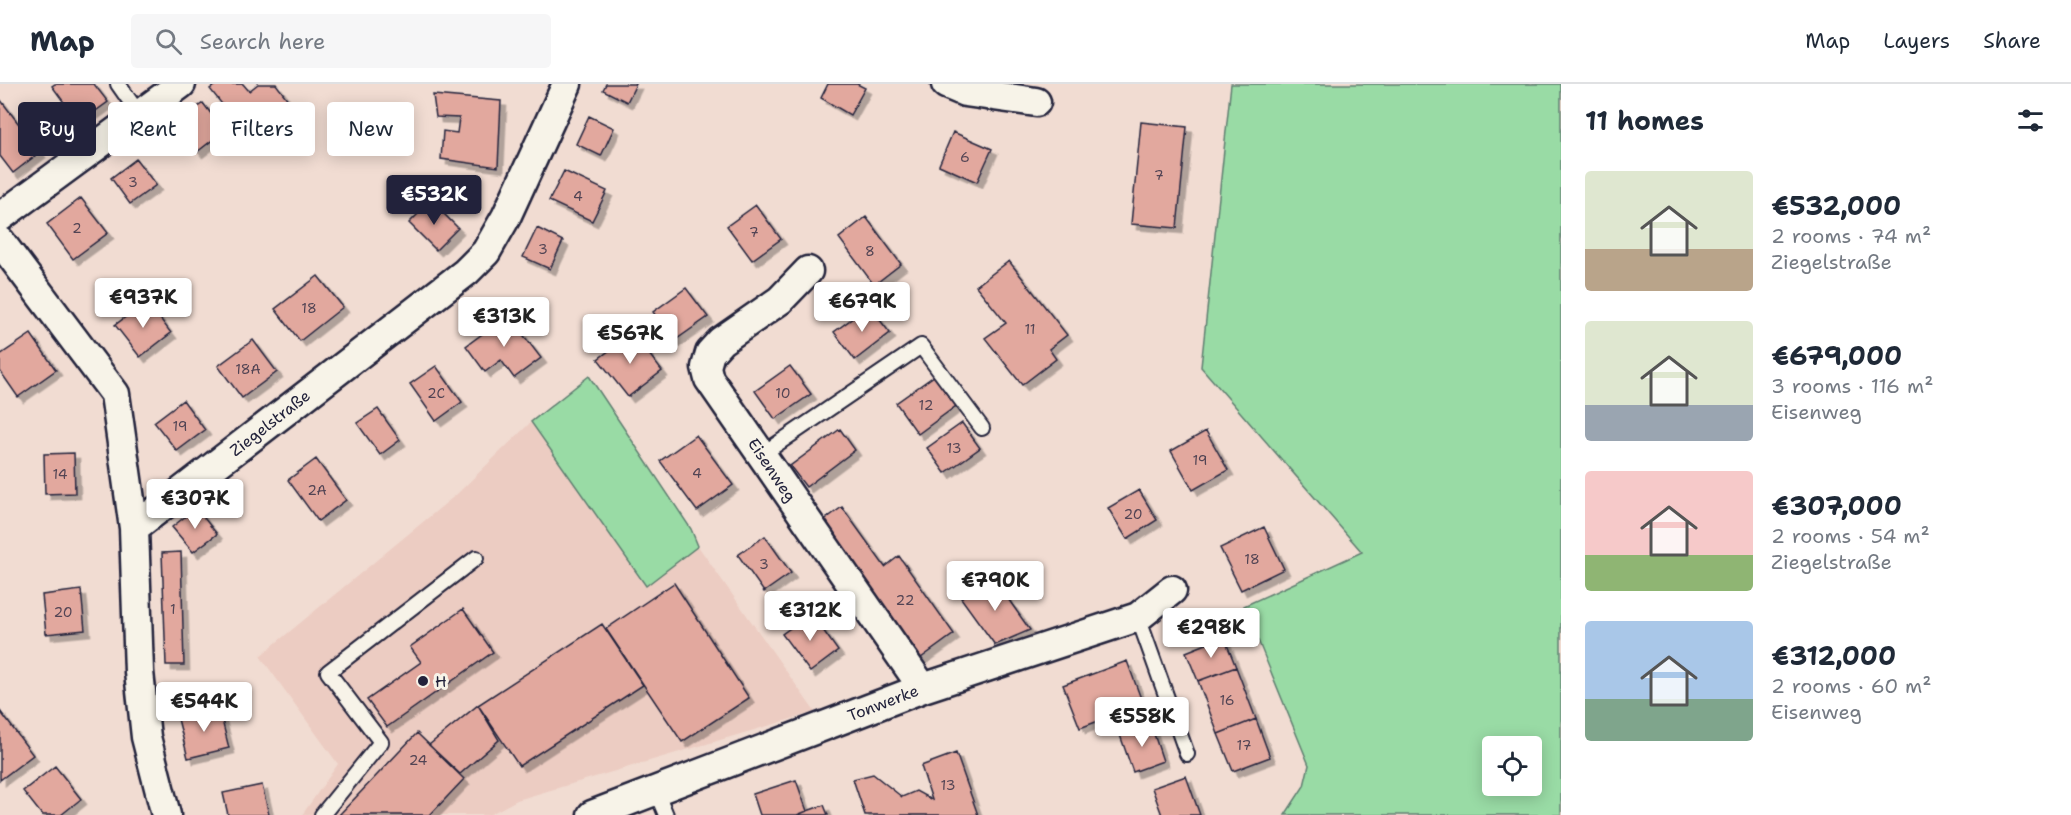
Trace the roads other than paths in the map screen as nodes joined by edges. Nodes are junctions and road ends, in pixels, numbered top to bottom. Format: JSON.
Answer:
{"nodes":[{"id":1,"x":118,"y":84,"type":"edge"},
{"id":2,"x":181,"y":84,"type":"edge"},
{"id":3,"x":567,"y":84,"type":"edge"},
{"id":4,"x":946,"y":84,"type":"edge"},
{"id":5,"x":131,"y":102,"type":"edge"},
{"id":6,"x":156,"y":102,"type":"edge"},
{"id":7,"x":1036,"y":102,"type":"dead end"},
{"id":8,"x":108,"y":137,"type":"edge"},
{"id":9,"x":0,"y":217,"type":"edge"},
{"id":10,"x":0,"y":241,"type":"edge"},
{"id":11,"x":808,"y":272,"type":"dead end"},
{"id":12,"x":981,"y":428,"type":"dead end"},
{"id":13,"x":761,"y":455,"type":"junction"},
{"id":14,"x":134,"y":528,"type":"junction"},
{"id":15,"x":476,"y":558,"type":"dead end"},
{"id":16,"x":1172,"y":590,"type":"dead end"},
{"id":17,"x":1138,"y":617,"type":"junction"},
{"id":18,"x":923,"y":688,"type":"junction"},
{"id":19,"x":1187,"y":754,"type":"dead end"},
{"id":20,"x":661,"y":803,"type":"edge"},
{"id":21,"x":166,"y":815,"type":"edge"},
{"id":22,"x":322,"y":815,"type":"edge"},
{"id":23,"x":592,"y":815,"type":"edge"}],
"edges":[{"from":1,"to":5,"type":"lane"},
{"from":2,"to":6,"type":"street"},
{"from":3,"to":14,"type":"street","name":"Ziegelstraße"},
{"from":4,"to":7,"type":"street"},
{"from":8,"to":9,"type":"street"},
{"from":10,"to":14,"type":"street"},
{"from":11,"to":13,"type":"street","name":"Eisenweg"},
{"from":12,"to":13,"type":"lane"},
{"from":13,"to":18,"type":"street","name":"Eisenweg"},
{"from":14,"to":21,"type":"street"},
{"from":15,"to":22,"type":"lane"},
{"from":16,"to":17,"type":"street","name":"Tonwerke"},
{"from":17,"to":18,"type":"street","name":"Tonwerke"},
{"from":17,"to":19,"type":"lane"},
{"from":18,"to":20,"type":"street","name":"Tonwerke"},
{"from":20,"to":23,"type":"street","name":"Tonwerke"}]}
